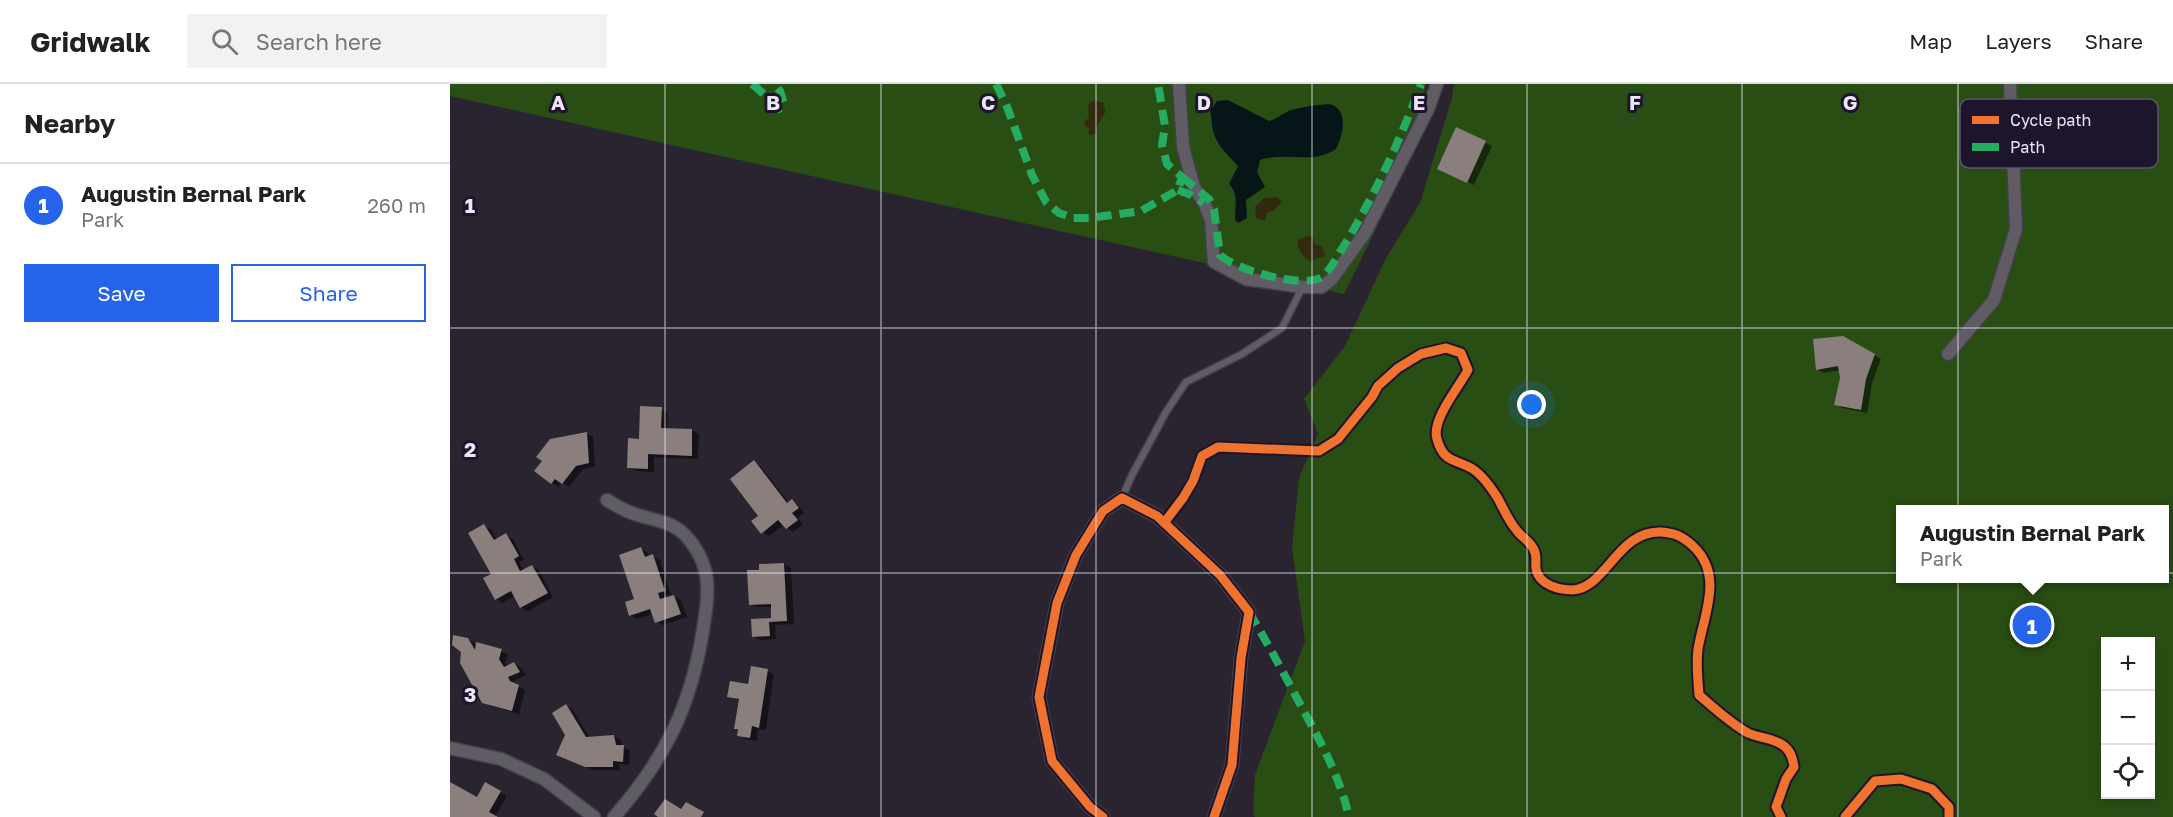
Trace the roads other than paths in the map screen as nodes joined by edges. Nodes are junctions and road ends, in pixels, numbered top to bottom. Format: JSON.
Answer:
{"nodes":[{"id":1,"x":1179,"y":84,"type":"edge"},
{"id":2,"x":1437,"y":84,"type":"edge"},
{"id":3,"x":2010,"y":84,"type":"edge"},
{"id":4,"x":2011,"y":99,"type":"edge"},
{"id":5,"x":2013,"y":168,"type":"edge"},
{"id":6,"x":1303,"y":287,"type":"junction"},
{"id":7,"x":1948,"y":354,"type":"dead end"},
{"id":8,"x":1122,"y":498,"type":"junction"},
{"id":9,"x":607,"y":500,"type":"dead end"},
{"id":10,"x":450,"y":748,"type":"edge"},
{"id":11,"x":594,"y":817,"type":"edge"},
{"id":12,"x":614,"y":817,"type":"edge"},
{"id":13,"x":1102,"y":817,"type":"edge"},
{"id":14,"x":1214,"y":817,"type":"edge"}],
"edges":[{"from":1,"to":6,"type":"street"},
{"from":2,"to":6,"type":"street"},
{"from":3,"to":4,"type":"street"},
{"from":5,"to":7,"type":"street"},
{"from":6,"to":8,"type":"lane"},
{"from":8,"to":13,"type":"street"},
{"from":8,"to":14,"type":"street"},
{"from":9,"to":12,"type":"street"},
{"from":10,"to":11,"type":"street"}]}
